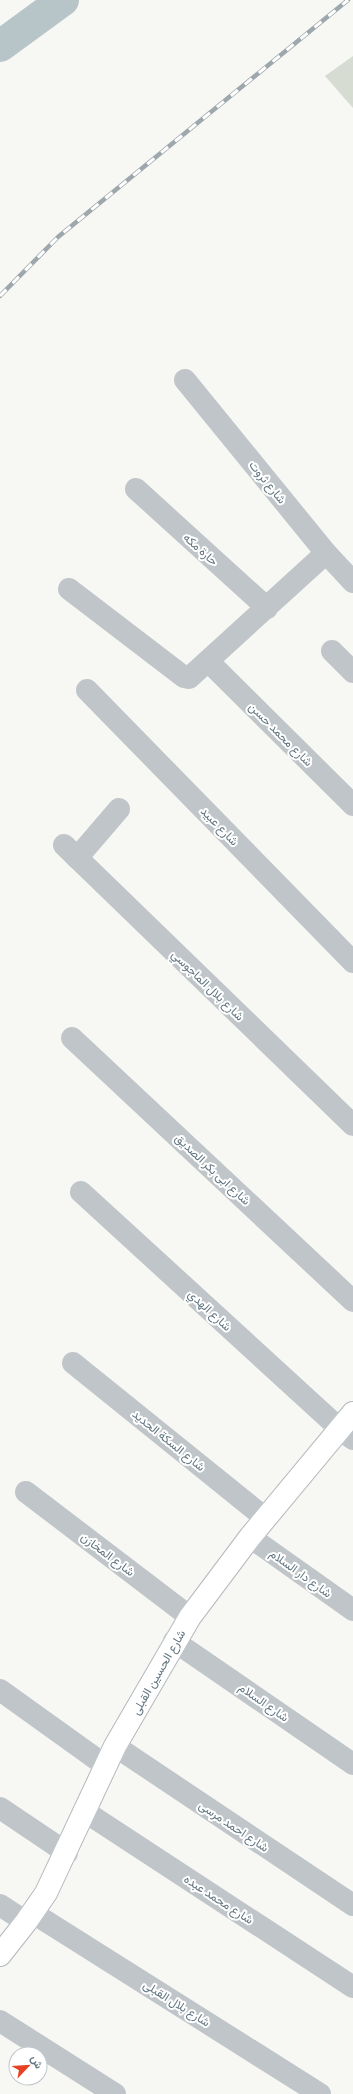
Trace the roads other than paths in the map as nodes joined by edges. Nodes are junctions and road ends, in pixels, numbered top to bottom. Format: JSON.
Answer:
{"nodes":[{"id":1,"x":185,"y":380,"type":"dead end"},
{"id":2,"x":136,"y":489,"type":"dead end"},
{"id":3,"x":326,"y":553,"type":"junction"},
{"id":4,"x":353,"y":582,"type":"edge"},
{"id":5,"x":68,"y":589,"type":"dead end"},
{"id":6,"x":267,"y":608,"type":"junction"},
{"id":7,"x":332,"y":651,"type":"dead end"},
{"id":8,"x":209,"y":662,"type":"junction"},
{"id":9,"x":353,"y":672,"type":"edge"},
{"id":10,"x":87,"y":690,"type":"dead end"},
{"id":11,"x":353,"y":805,"type":"edge"},
{"id":12,"x":119,"y":809,"type":"dead end"},
{"id":13,"x":353,"y":962,"type":"edge"},
{"id":14,"x":72,"y":1038,"type":"dead end"},
{"id":15,"x":353,"y":1125,"type":"edge"},
{"id":16,"x":81,"y":1192,"type":"dead end"},
{"id":17,"x":353,"y":1301,"type":"edge"},
{"id":18,"x":73,"y":1363,"type":"dead end"},
{"id":19,"x":349,"y":1427,"type":"edge"},
{"id":20,"x":26,"y":1492,"type":"dead end"},
{"id":21,"x":265,"y":1518,"type":"junction"},
{"id":22,"x":250,"y":1537,"type":"junction"},
{"id":23,"x":353,"y":1610,"type":"edge"},
{"id":24,"x":190,"y":1617,"type":"junction"},
{"id":25,"x":174,"y":1641,"type":"junction"},
{"id":26,"x":0,"y":1690,"type":"edge"},
{"id":27,"x":115,"y":1746,"type":"junction"},
{"id":28,"x":353,"y":1764,"type":"edge"},
{"id":29,"x":106,"y":1766,"type":"junction"},
{"id":30,"x":0,"y":1808,"type":"edge"},
{"id":31,"x":84,"y":1811,"type":"junction"},
{"id":32,"x":66,"y":1853,"type":"junction"},
{"id":33,"x":0,"y":1905,"type":"edge"},
{"id":34,"x":353,"y":1905,"type":"edge"},
{"id":35,"x":30,"y":1918,"type":"junction"},
{"id":36,"x":0,"y":1955,"type":"edge"},
{"id":37,"x":353,"y":1987,"type":"edge"},
{"id":38,"x":0,"y":2021,"type":"edge"},
{"id":39,"x":115,"y":2094,"type":"edge"},
{"id":40,"x":320,"y":2094,"type":"edge"}],
"edges":[{"from":1,"to":3,"type":"street","name":"شارع ثروت"},
{"from":2,"to":6,"type":"street","name":"حارة مكه"},
{"from":3,"to":4,"type":"street","name":"شارع ثروت"},
{"from":3,"to":6,"type":"street"},
{"from":5,"to":8,"type":"street"},
{"from":6,"to":8,"type":"street"},
{"from":7,"to":9,"type":"street"},
{"from":8,"to":11,"type":"street","name":"شارع محمد حسن"},
{"from":10,"to":13,"type":"street","name":"شارع عبيد"},
{"from":12,"to":15,"type":"street","name":"شارع بلال الماجوسي"},
{"from":14,"to":17,"type":"street","name":"شارع ابى بكر الصديق"},
{"from":16,"to":19,"type":"street","name":"شارع الهدي"},
{"from":18,"to":21,"type":"street","name":"شارع السكة الحديد"},
{"from":19,"to":21,"type":"main road","name":"شارع الحسين القبلى"},
{"from":20,"to":24,"type":"street","name":"شارع المخازن"},
{"from":21,"to":22,"type":"main road","name":"شارع الحسين القبلى"},
{"from":22,"to":23,"type":"street","name":"شارع دار السلام"},
{"from":22,"to":24,"type":"main road","name":"شارع الحسين القبلى"},
{"from":24,"to":25,"type":"main road","name":"شارع الحسين القبلى"},
{"from":25,"to":27,"type":"main road","name":"شارع الحسين القبلى"},
{"from":25,"to":28,"type":"street","name":"شارع السلام"},
{"from":26,"to":29,"type":"street"},
{"from":27,"to":29,"type":"main road","name":"شارع الحسين القبلى"},
{"from":27,"to":34,"type":"street","name":"شارع احمد مرسى"},
{"from":29,"to":31,"type":"main road","name":"شارع الحسين القبلى"},
{"from":30,"to":32,"type":"street"},
{"from":31,"to":32,"type":"main road","name":"شارع الحسين القبلى"},
{"from":31,"to":37,"type":"street","name":"شارع محمد عبده"},
{"from":32,"to":35,"type":"main road","name":"شارع الحسين القبلى"},
{"from":33,"to":35,"type":"street","name":"شارع بلال القبلى"},
{"from":35,"to":36,"type":"main road","name":"شارع الحسين القبلى"},
{"from":35,"to":40,"type":"street","name":"شارع بلال القبلى"},
{"from":38,"to":39,"type":"street"}]}
